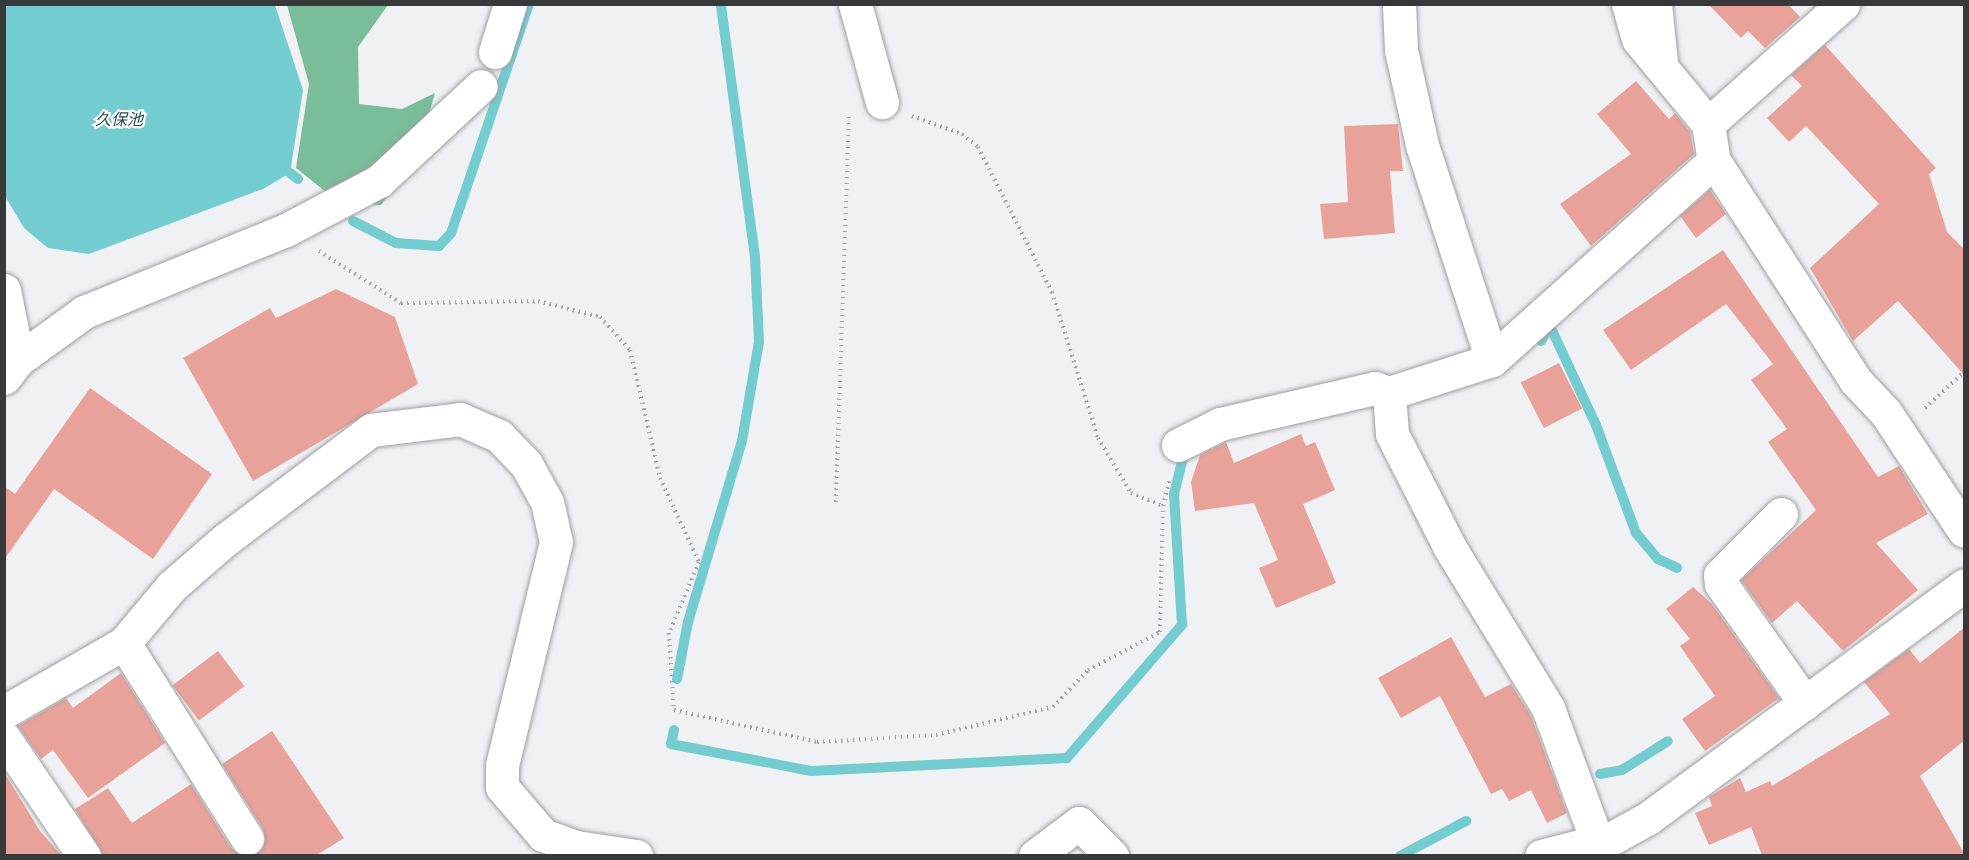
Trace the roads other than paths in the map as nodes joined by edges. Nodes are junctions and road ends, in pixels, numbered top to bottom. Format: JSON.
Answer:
{"nodes":[{"id":1,"x":510,"y":4,"type":"edge"},
{"id":2,"x":855,"y":4,"type":"edge"},
{"id":3,"x":1399,"y":4,"type":"edge"},
{"id":4,"x":1628,"y":4,"type":"edge"},
{"id":5,"x":1655,"y":4,"type":"edge"},
{"id":6,"x":1843,"y":4,"type":"edge"},
{"id":7,"x":495,"y":52,"type":"dead end"},
{"id":8,"x":1661,"y":66,"type":"junction"},
{"id":9,"x":481,"y":86,"type":"dead end"},
{"id":10,"x":882,"y":102,"type":"road end"},
{"id":11,"x":1708,"y":124,"type":"junction"},
{"id":12,"x":1714,"y":160,"type":"junction"},
{"id":13,"x":4,"y":290,"type":"edge"},
{"id":14,"x":1492,"y":360,"type":"junction"},
{"id":15,"x":11,"y":369,"type":"edge"},
{"id":16,"x":1389,"y":393,"type":"junction"},
{"id":17,"x":1178,"y":445,"type":"dead end"},
{"id":18,"x":1781,"y":514,"type":"dead end"},
{"id":19,"x":1965,"y":531,"type":"edge"},
{"id":20,"x":1965,"y":585,"type":"edge"},
{"id":21,"x":124,"y":643,"type":"junction"},
{"id":22,"x":1805,"y":703,"type":"junction"},
{"id":23,"x":4,"y":712,"type":"edge"},
{"id":24,"x":4,"y":738,"type":"edge"},
{"id":25,"x":247,"y":838,"type":"dead end"},
{"id":26,"x":1611,"y":845,"type":"edge"},
{"id":27,"x":84,"y":855,"type":"edge"},
{"id":28,"x":636,"y":855,"type":"edge"},
{"id":29,"x":1035,"y":855,"type":"edge"},
{"id":30,"x":1112,"y":855,"type":"edge"},
{"id":31,"x":1541,"y":855,"type":"edge"}],
"edges":[{"from":1,"to":7,"type":"street"},
{"from":2,"to":10,"type":"street"},
{"from":3,"to":14,"type":"street"},
{"from":4,"to":8,"type":"street"},
{"from":5,"to":8,"type":"street"},
{"from":6,"to":11,"type":"street"},
{"from":8,"to":11,"type":"street"},
{"from":9,"to":15,"type":"street"},
{"from":11,"to":12,"type":"street"},
{"from":12,"to":14,"type":"street"},
{"from":12,"to":19,"type":"street"},
{"from":13,"to":15,"type":"street"},
{"from":14,"to":16,"type":"street"},
{"from":16,"to":17,"type":"street"},
{"from":16,"to":26,"type":"street"},
{"from":18,"to":22,"type":"street"},
{"from":20,"to":22,"type":"street"},
{"from":21,"to":23,"type":"street"},
{"from":21,"to":25,"type":"street"},
{"from":21,"to":28,"type":"street"},
{"from":22,"to":26,"type":"street"},
{"from":24,"to":27,"type":"street"},
{"from":26,"to":31,"type":"street"},
{"from":29,"to":30,"type":"street"}]}
